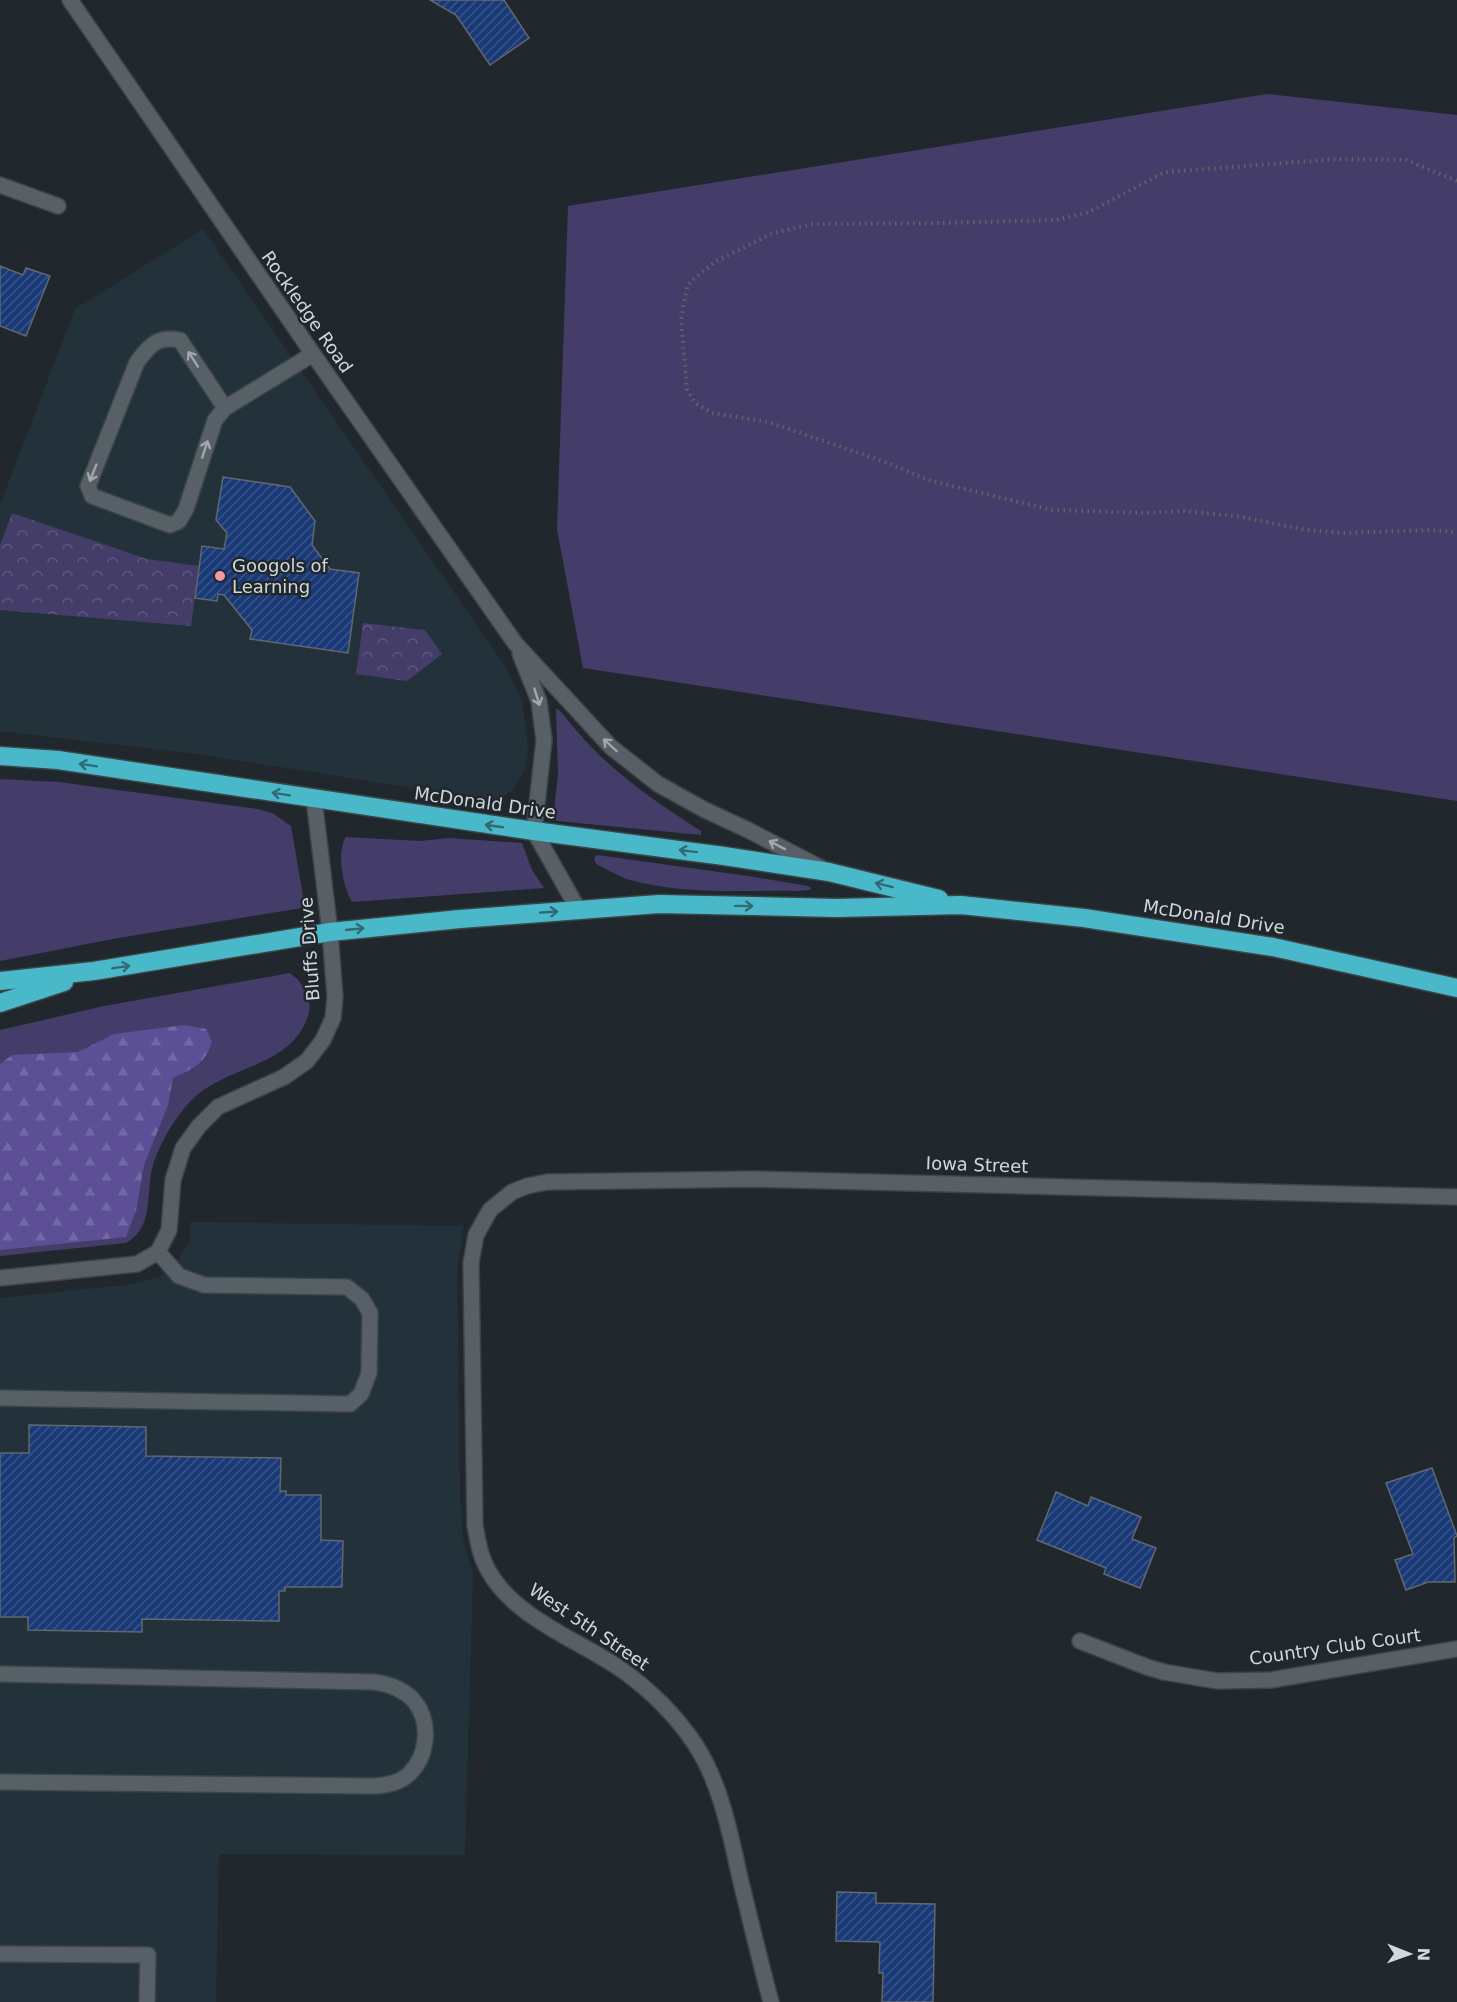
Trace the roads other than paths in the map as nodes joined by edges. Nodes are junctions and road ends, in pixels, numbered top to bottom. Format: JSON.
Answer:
{"nodes":[{"id":1,"x":70,"y":0,"type":"edge"},
{"id":2,"x":0,"y":185,"type":"edge"},
{"id":3,"x":58,"y":206,"type":"dead end"},
{"id":4,"x":312,"y":354,"type":"junction"},
{"id":5,"x":225,"y":408,"type":"junction"},
{"id":6,"x":515,"y":643,"type":"junction"},
{"id":7,"x":0,"y":756,"type":"edge"},
{"id":8,"x":314,"y":799,"type":"junction"},
{"id":9,"x":534,"y":831,"type":"junction"},
{"id":10,"x":829,"y":872,"type":"junction"},
{"id":11,"x":961,"y":905,"type":"junction"},
{"id":12,"x":578,"y":909,"type":"junction"},
{"id":13,"x":330,"y":932,"type":"junction"},
{"id":14,"x":94,"y":971,"type":"junction"},
{"id":15,"x":0,"y":981,"type":"edge"},
{"id":16,"x":1457,"y":988,"type":"edge"},
{"id":17,"x":0,"y":1003,"type":"edge"},
{"id":18,"x":1457,"y":1197,"type":"edge"},
{"id":19,"x":500,"y":1201,"type":"joint"},
{"id":20,"x":158,"y":1252,"type":"junction"},
{"id":21,"x":0,"y":1278,"type":"edge"},
{"id":22,"x":0,"y":1398,"type":"edge"},
{"id":23,"x":1080,"y":1641,"type":"dead end"},
{"id":24,"x":1457,"y":1649,"type":"edge"},
{"id":25,"x":0,"y":1674,"type":"edge"},
{"id":26,"x":0,"y":1782,"type":"edge"},
{"id":27,"x":0,"y":1954,"type":"edge"},
{"id":28,"x":147,"y":2002,"type":"edge"},
{"id":29,"x":771,"y":2002,"type":"edge"}],
"edges":[{"from":1,"to":4,"type":"street","name":"Rockledge Road"},
{"from":2,"to":3,"type":"street"},
{"from":4,"to":5,"type":"street"},
{"from":4,"to":6,"type":"street","name":"Rockledge Road"},
{"from":5,"to":5,"type":"street","one_way":true},
{"from":6,"to":9,"type":"street","one_way":true},
{"from":10,"to":6,"type":"street","one_way":true},
{"from":8,"to":7,"type":"highway","name":"McDonald Drive","one_way":true},
{"from":9,"to":8,"type":"highway","name":"McDonald Drive","one_way":true},
{"from":8,"to":13,"type":"street","name":"Bluffs Drive"},
{"from":10,"to":9,"type":"highway","name":"McDonald Drive","one_way":true},
{"from":9,"to":12,"type":"street"},
{"from":11,"to":10,"type":"highway","name":"McDonald Drive","one_way":true},
{"from":12,"to":11,"type":"highway","name":"McDonald Drive","one_way":true},
{"from":11,"to":16,"type":"highway","name":"McDonald Drive"},
{"from":13,"to":12,"type":"highway","name":"McDonald Drive","one_way":true},
{"from":14,"to":13,"type":"highway","name":"McDonald Drive","one_way":true},
{"from":13,"to":20,"type":"street","name":"Bluffs Drive"},
{"from":14,"to":15,"type":"highway","name":"McDonald Drive"},
{"from":14,"to":17,"type":"highway"},
{"from":18,"to":19,"type":"street","name":"Iowa Street"},
{"from":19,"to":29,"type":"street","name":"West 5th Street"},
{"from":20,"to":21,"type":"street"},
{"from":20,"to":22,"type":"street"},
{"from":23,"to":24,"type":"street","name":"Country Club Court"},
{"from":25,"to":26,"type":"street"},
{"from":27,"to":28,"type":"street"}]}
